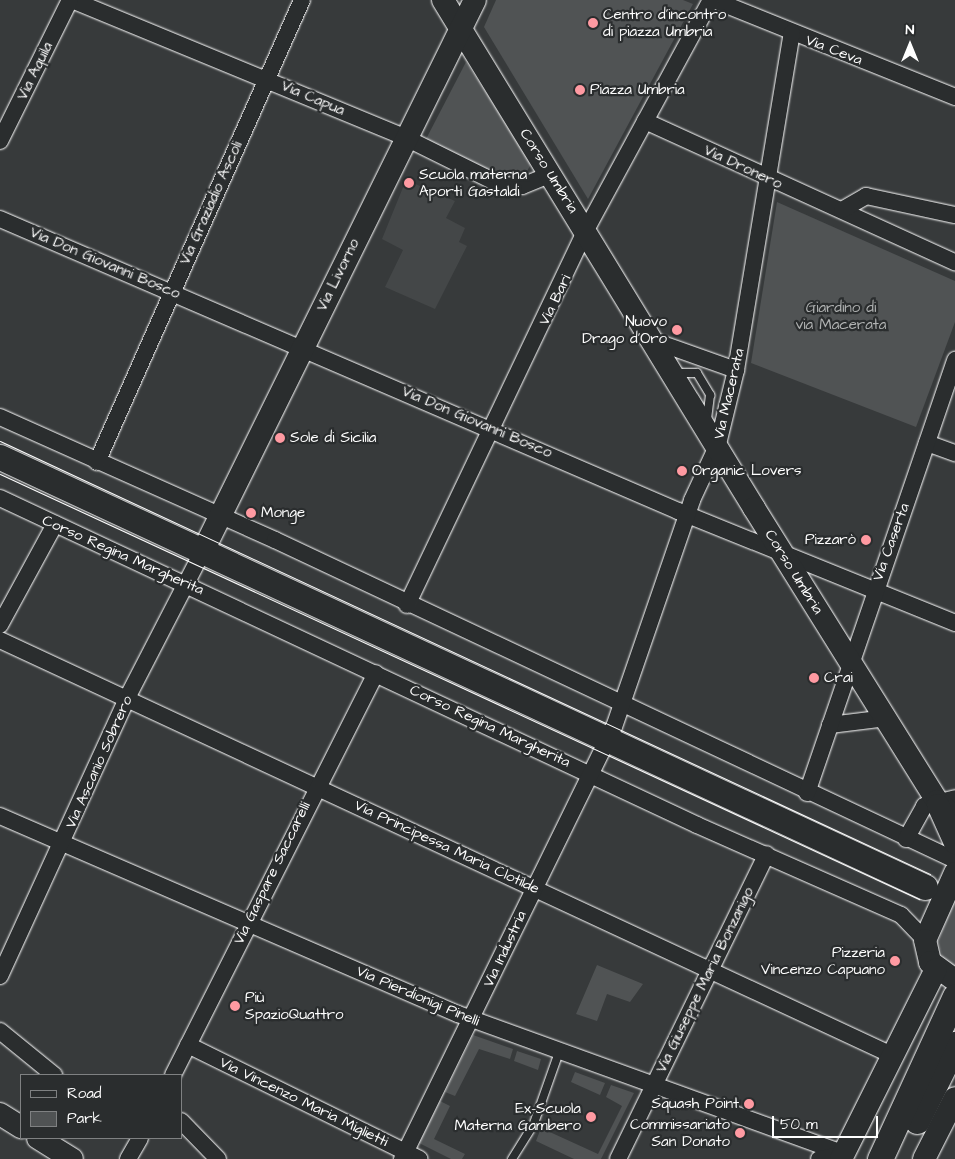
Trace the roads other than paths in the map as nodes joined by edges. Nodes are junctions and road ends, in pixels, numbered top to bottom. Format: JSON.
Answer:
{"nodes":[{"id":1,"x":71,"y":0,"type":"edge"},
{"id":2,"x":302,"y":0,"type":"edge"},
{"id":3,"x":443,"y":0,"type":"edge"},
{"id":4,"x":475,"y":0,"type":"edge"},
{"id":5,"x":710,"y":0,"type":"edge"},
{"id":6,"x":714,"y":0,"type":"edge"},
{"id":7,"x":461,"y":30,"type":"junction"},
{"id":8,"x":792,"y":33,"type":"junction"},
{"id":9,"x":267,"y":79,"type":"junction"},
{"id":10,"x":955,"y":97,"type":"edge"},
{"id":11,"x":645,"y":121,"type":"junction"},
{"id":12,"x":406,"y":138,"type":"junction"},
{"id":13,"x":0,"y":141,"type":"edge"},
{"id":14,"x":551,"y":174,"type":"junction"},
{"id":15,"x":770,"y":180,"type":"junction"},
{"id":16,"x":842,"y":210,"type":"junction"},
{"id":17,"x":955,"y":215,"type":"edge"},
{"id":18,"x":0,"y":219,"type":"edge"},
{"id":19,"x":586,"y":230,"type":"junction"},
{"id":20,"x":955,"y":262,"type":"edge"},
{"id":21,"x":172,"y":291,"type":"junction"},
{"id":22,"x":654,"y":341,"type":"junction"},
{"id":23,"x":302,"y":347,"type":"junction"},
{"id":24,"x":955,"y":360,"type":"edge"},
{"id":25,"x":736,"y":370,"type":"junction"},
{"id":26,"x":0,"y":417,"type":"edge"},
{"id":27,"x":492,"y":428,"type":"junction"},
{"id":28,"x":712,"y":435,"type":"junction"},
{"id":29,"x":928,"y":443,"type":"junction"},
{"id":30,"x":955,"y":453,"type":"edge"},
{"id":31,"x":0,"y":457,"type":"edge"},
{"id":32,"x":97,"y":462,"type":"junction"},
{"id":33,"x":0,"y":498,"type":"edge"},
{"id":34,"x":688,"y":515,"type":"junction"},
{"id":35,"x":220,"y":516,"type":"junction"},
{"id":36,"x":55,"y":524,"type":"junction"},
{"id":37,"x":203,"y":551,"type":"junction"},
{"id":38,"x":780,"y":551,"type":"junction"},
{"id":39,"x":185,"y":582,"type":"junction"},
{"id":40,"x":874,"y":589,"type":"junction"},
{"id":41,"x":408,"y":605,"type":"junction"},
{"id":42,"x":955,"y":624,"type":"edge"},
{"id":43,"x":0,"y":625,"type":"edge"},
{"id":44,"x":0,"y":640,"type":"edge"},
{"id":45,"x":851,"y":663,"type":"junction"},
{"id":46,"x":376,"y":673,"type":"junction"},
{"id":47,"x":127,"y":698,"type":"junction"},
{"id":48,"x":622,"y":707,"type":"junction"},
{"id":49,"x":887,"y":718,"type":"junction"},
{"id":50,"x":830,"y":725,"type":"junction"},
{"id":51,"x":608,"y":738,"type":"junction"},
{"id":52,"x":591,"y":774,"type":"junction"},
{"id":53,"x":316,"y":785,"type":"junction"},
{"id":54,"x":807,"y":793,"type":"junction"},
{"id":55,"x":946,"y":800,"type":"edge"},
{"id":56,"x":0,"y":816,"type":"edge"},
{"id":57,"x":955,"y":817,"type":"edge"},
{"id":58,"x":906,"y":839,"type":"junction"},
{"id":59,"x":63,"y":843,"type":"junction"},
{"id":60,"x":955,"y":843,"type":"edge"},
{"id":61,"x":767,"y":854,"type":"junction"},
{"id":62,"x":955,"y":860,"type":"edge"},
{"id":63,"x":955,"y":873,"type":"edge"},
{"id":64,"x":925,"y":886,"type":"dead end"},
{"id":65,"x":534,"y":888,"type":"junction"},
{"id":66,"x":248,"y":924,"type":"junction"},
{"id":67,"x":925,"y":940,"type":"junction"},
{"id":68,"x":936,"y":969,"type":"junction"},
{"id":69,"x":710,"y":970,"type":"junction"},
{"id":70,"x":0,"y":976,"type":"edge"},
{"id":71,"x":955,"y":980,"type":"edge"},
{"id":72,"x":955,"y":996,"type":"edge"},
{"id":73,"x":471,"y":1019,"type":"junction"},
{"id":74,"x":0,"y":1031,"type":"edge"},
{"id":75,"x":955,"y":1044,"type":"edge"},
{"id":76,"x":188,"y":1045,"type":"junction"},
{"id":77,"x":559,"y":1052,"type":"junction"},
{"id":78,"x":894,"y":1056,"type":"junction"},
{"id":79,"x":53,"y":1074,"type":"edge"},
{"id":80,"x":174,"y":1074,"type":"edge"},
{"id":81,"x":655,"y":1083,"type":"junction"},
{"id":82,"x":955,"y":1098,"type":"edge"},
{"id":83,"x":0,"y":1114,"type":"edge"},
{"id":84,"x":182,"y":1122,"type":"edge"},
{"id":85,"x":20,"y":1127,"type":"edge"},
{"id":86,"x":40,"y":1139,"type":"edge"},
{"id":87,"x":135,"y":1140,"type":"edge"},
{"id":88,"x":843,"y":1156,"type":"edge"},
{"id":89,"x":409,"y":1157,"type":"edge"},
{"id":90,"x":72,"y":1159,"type":"edge"},
{"id":91,"x":128,"y":1159,"type":"edge"},
{"id":92,"x":218,"y":1159,"type":"edge"},
{"id":93,"x":512,"y":1159,"type":"edge"},
{"id":94,"x":618,"y":1159,"type":"edge"},
{"id":95,"x":819,"y":1159,"type":"edge"},
{"id":96,"x":880,"y":1159,"type":"edge"},
{"id":97,"x":898,"y":1159,"type":"edge"},
{"id":98,"x":924,"y":1159,"type":"edge"}],
"edges":[{"from":1,"to":9,"type":"street","name":"Via Capua"},
{"from":1,"to":13,"type":"street","name":"Via Aquila"},
{"from":2,"to":9,"type":"street","name":"Via Graziadio Ascoli"},
{"from":3,"to":7,"type":"main road","name":"Corso Umbria"},
{"from":4,"to":7,"type":"main road","name":"Via Livorno"},
{"from":5,"to":11,"type":"street","name":"Via Bari"},
{"from":6,"to":8,"type":"street","name":"Via Ceva"},
{"from":7,"to":12,"type":"main road","name":"Via Livorno"},
{"from":7,"to":14,"type":"main road","name":"Corso Umbria"},
{"from":8,"to":10,"type":"street","name":"Via Ceva"},
{"from":8,"to":15,"type":"street","name":"Via Macerata"},
{"from":9,"to":12,"type":"street","name":"Via Capua"},
{"from":9,"to":21,"type":"street","name":"Via Graziadio Ascoli"},
{"from":11,"to":15,"type":"street","name":"Via Dronero"},
{"from":11,"to":19,"type":"street","name":"Via Bari"},
{"from":12,"to":14,"type":"street","name":"Via Capua"},
{"from":12,"to":23,"type":"main road","name":"Via Livorno"},
{"from":14,"to":19,"type":"main road","name":"Corso Umbria"},
{"from":15,"to":16,"type":"street","name":"Via Dronero"},
{"from":15,"to":25,"type":"street","name":"Via Macerata"},
{"from":16,"to":17,"type":"street"},
{"from":16,"to":20,"type":"street","name":"Via Dronero"},
{"from":18,"to":21,"type":"street","name":"Via Don Giovanni Bosco"},
{"from":19,"to":22,"type":"main road","name":"Corso Umbria"},
{"from":19,"to":27,"type":"street","name":"Via Bari"},
{"from":21,"to":23,"type":"street","name":"Via Don Giovanni Bosco"},
{"from":21,"to":32,"type":"street","name":"Via Graziadio Ascoli"},
{"from":22,"to":25,"type":"street"},
{"from":22,"to":28,"type":"main road","name":"Corso Umbria"},
{"from":23,"to":27,"type":"street","name":"Via Don Giovanni Bosco"},
{"from":23,"to":35,"type":"main road","name":"Via Livorno"},
{"from":24,"to":29,"type":"street","name":"Via Caserta"},
{"from":25,"to":28,"type":"street","name":"Via Macerata"},
{"from":26,"to":32,"type":"street"},
{"from":27,"to":34,"type":"street","name":"Via Don Giovanni Bosco"},
{"from":27,"to":41,"type":"street","name":"Via Bari"},
{"from":28,"to":34,"type":"street","name":"Via Macerata"},
{"from":28,"to":38,"type":"main road","name":"Corso Umbria"},
{"from":29,"to":30,"type":"street"},
{"from":29,"to":40,"type":"street","name":"Via Caserta"},
{"from":31,"to":37,"type":"main road"},
{"from":32,"to":35,"type":"street"},
{"from":33,"to":36,"type":"street","name":"Corso Regina Margherita"},
{"from":34,"to":38,"type":"street","name":"Via Don Giovanni Bosco"},
{"from":34,"to":48,"type":"street","name":"Via Macerata"},
{"from":35,"to":37,"type":"main road","name":"Via Livorno"},
{"from":35,"to":41,"type":"street"},
{"from":36,"to":39,"type":"street","name":"Corso Regina Margherita"},
{"from":36,"to":43,"type":"street"},
{"from":37,"to":39,"type":"street","name":"Via Ascanio Sobrero"},
{"from":37,"to":51,"type":"main road"},
{"from":38,"to":40,"type":"street","name":"Via Don Giovanni Bosco"},
{"from":38,"to":45,"type":"main road","name":"Corso Umbria"},
{"from":39,"to":46,"type":"street","name":"Corso Regina Margherita"},
{"from":39,"to":47,"type":"street","name":"Via Ascanio Sobrero"},
{"from":40,"to":42,"type":"street","name":"Via Don Giovanni Bosco"},
{"from":40,"to":45,"type":"street","name":"Via Caserta"},
{"from":41,"to":48,"type":"street"},
{"from":44,"to":47,"type":"street","name":"Via Principessa Maria Clotilde"},
{"from":45,"to":49,"type":"main road","name":"Corso Umbria"},
{"from":45,"to":50,"type":"street","name":"Via Caserta"},
{"from":46,"to":52,"type":"street","name":"Corso Regina Margherita"},
{"from":46,"to":53,"type":"street","name":"Via Gaspare Saccarelli"},
{"from":47,"to":53,"type":"street","name":"Via Principessa Maria Clotilde"},
{"from":47,"to":59,"type":"street","name":"Via Ascanio Sobrero"},
{"from":48,"to":51,"type":"street","name":"Via Macerata"},
{"from":48,"to":54,"type":"street"},
{"from":49,"to":50,"type":"street"},
{"from":49,"to":55,"type":"main road","name":"Corso Umbria"},
{"from":50,"to":54,"type":"street","name":"Via Caserta"},
{"from":51,"to":52,"type":"street","name":"Via Industria"},
{"from":51,"to":64,"type":"main road"},
{"from":52,"to":61,"type":"street","name":"Corso Regina Margherita"},
{"from":52,"to":65,"type":"street","name":"Via Industria"},
{"from":53,"to":65,"type":"street","name":"Via Principessa Maria Clotilde"},
{"from":53,"to":66,"type":"street","name":"Via Gaspare Saccarelli"},
{"from":54,"to":58,"type":"street"},
{"from":55,"to":57,"type":"main road","name":"Corso Umbria"},
{"from":55,"to":58,"type":"street"},
{"from":55,"to":60,"type":"main road","name":"Corso Umbria"},
{"from":56,"to":59,"type":"street","name":"Via Pierdionigi Pinelli"},
{"from":58,"to":62,"type":"street"},
{"from":59,"to":66,"type":"street","name":"Via Pierdionigi Pinelli"},
{"from":59,"to":70,"type":"street","name":"Via Ascanio Sobrero"},
{"from":61,"to":67,"type":"street","name":"Corso Regina Margherita"},
{"from":61,"to":69,"type":"street","name":"Via Giuseppe Maria Bonzanigo"},
{"from":63,"to":67,"type":"main road"},
{"from":65,"to":69,"type":"street","name":"Via Principessa Maria Clotilde"},
{"from":65,"to":73,"type":"street","name":"Via Industria"},
{"from":66,"to":73,"type":"street","name":"Via Pierdionigi Pinelli"},
{"from":66,"to":76,"type":"street","name":"Via Gaspare Saccarelli"},
{"from":67,"to":68,"type":"main road","name":"Corso Regina Margherita"},
{"from":68,"to":71,"type":"main road"},
{"from":68,"to":78,"type":"main road"},
{"from":69,"to":78,"type":"street","name":"Via Principessa Maria Clotilde"},
{"from":69,"to":81,"type":"street","name":"Via Giuseppe Maria Bonzanigo"},
{"from":72,"to":96,"type":"main road"},
{"from":73,"to":77,"type":"street","name":"Via Pierdionigi Pinelli"},
{"from":73,"to":89,"type":"street","name":"Via Industria"},
{"from":74,"to":79,"type":"street"},
{"from":75,"to":97,"type":"main road"},
{"from":76,"to":80,"type":"street","name":"Via Gaspare Saccarelli"},
{"from":76,"to":89,"type":"street","name":"Via Vincenzo Maria Miglietti"},
{"from":77,"to":81,"type":"street","name":"Via Pierdionigi Pinelli"},
{"from":77,"to":93,"type":"lane"},
{"from":78,"to":88,"type":"main road"},
{"from":81,"to":88,"type":"street","name":"Via Pierdionigi Pinelli"},
{"from":81,"to":94,"type":"street","name":"Via Giuseppe Maria Bonzanigo"},
{"from":82,"to":98,"type":"main road"},
{"from":83,"to":85,"type":"main road"},
{"from":84,"to":92,"type":"street"},
{"from":86,"to":90,"type":"main road"},
{"from":87,"to":91,"type":"street"},
{"from":88,"to":95,"type":"street"}]}
